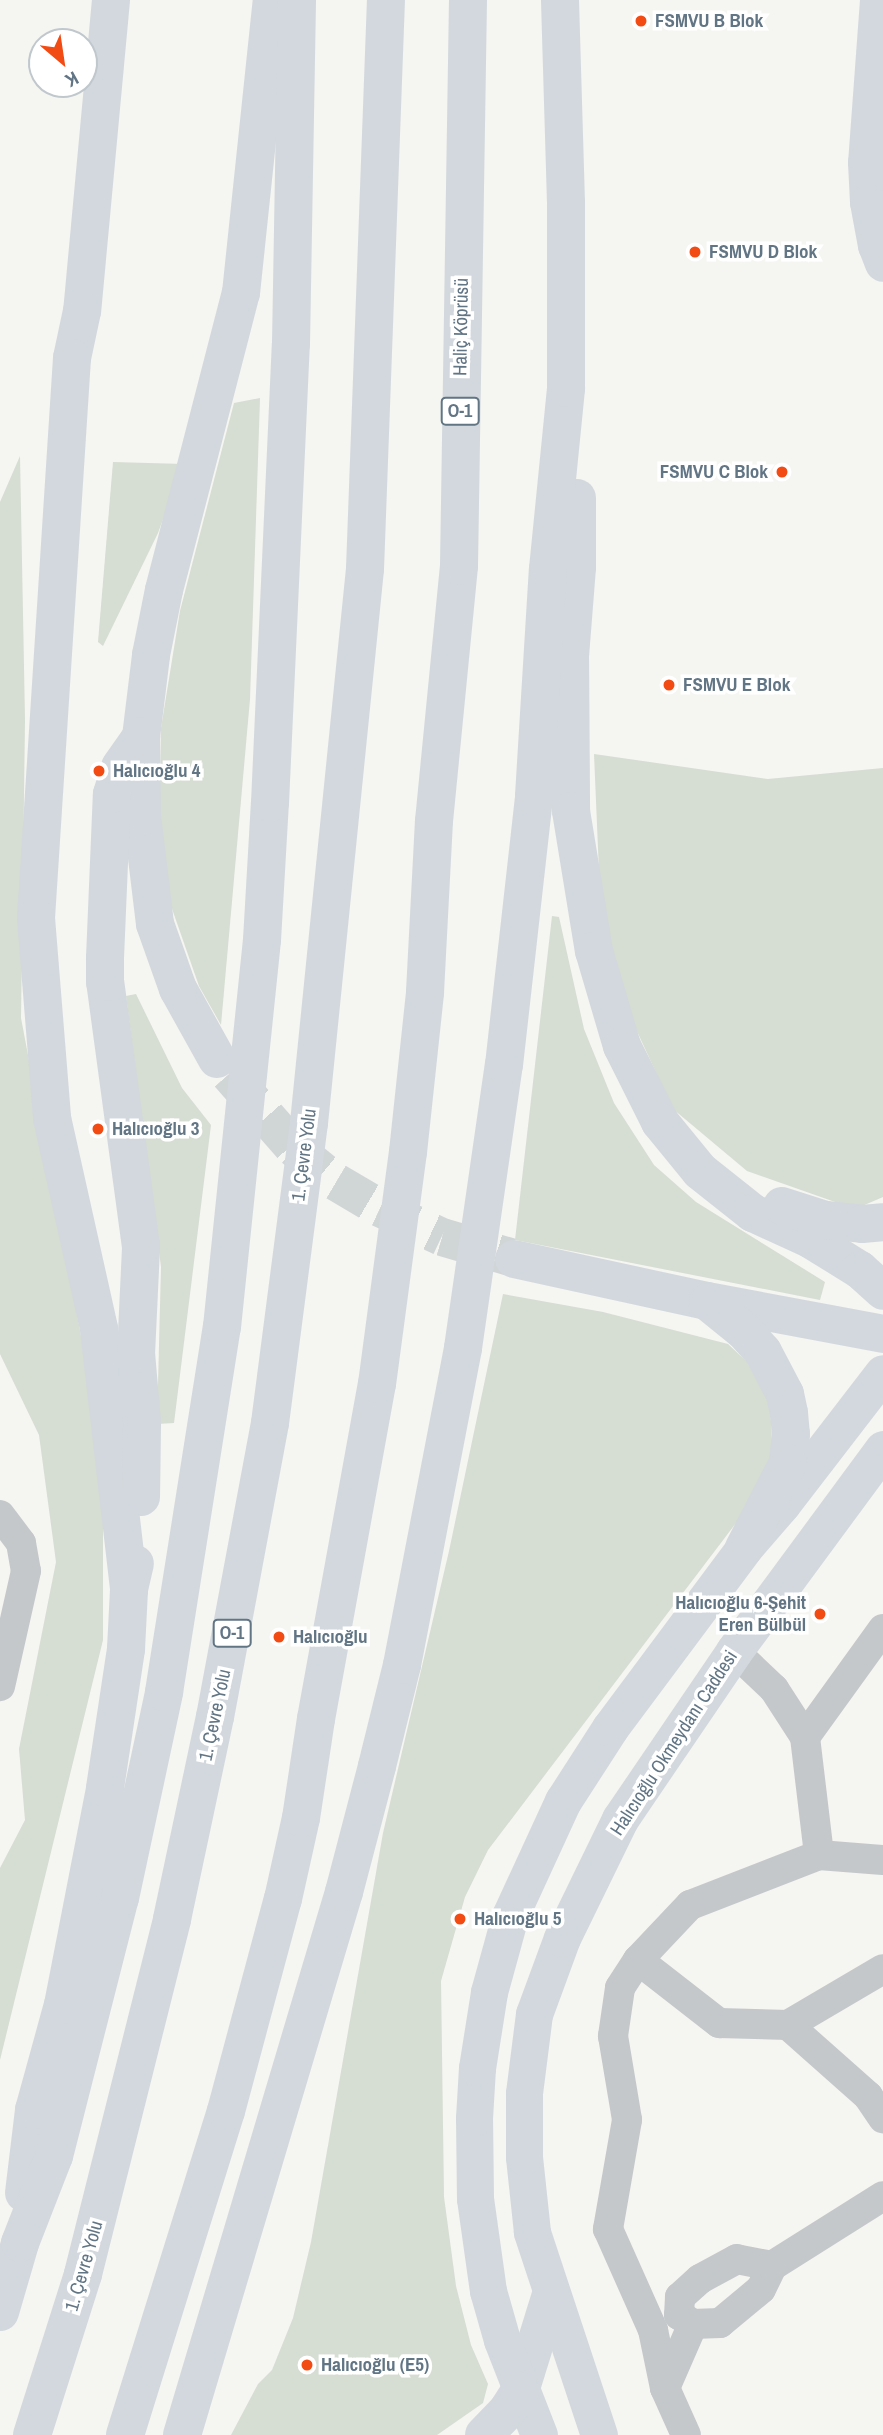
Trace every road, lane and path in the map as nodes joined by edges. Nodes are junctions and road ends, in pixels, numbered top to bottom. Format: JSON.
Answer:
{"nodes":[{"id":1,"x":88,"y":0,"type":"edge"},
{"id":2,"x":111,"y":0,"type":"edge"},
{"id":3,"x":272,"y":0,"type":"edge"},
{"id":4,"x":297,"y":0,"type":"edge"},
{"id":5,"x":386,"y":0,"type":"edge"},
{"id":6,"x":468,"y":0,"type":"edge"},
{"id":7,"x":559,"y":0,"type":"edge"},
{"id":8,"x":878,"y":0,"type":"edge"},
{"id":9,"x":86,"y":28,"type":"edge"},
{"id":10,"x":80,"y":98,"type":"edge"},
{"id":11,"x":883,"y":262,"type":"edge"},
{"id":12,"x":72,"y":358,"type":"junction"},
{"id":13,"x":566,"y":388,"type":"junction"},
{"id":14,"x":141,"y":737,"type":"junction"},
{"id":15,"x":217,"y":1059,"type":"tunnel mouth"},
{"id":16,"x":715,"y":1186,"type":"junction"},
{"id":17,"x":883,"y":1223,"type":"edge"},
{"id":18,"x":514,"y":1259,"type":"tunnel mouth"},
{"id":19,"x":883,"y":1291,"type":"edge"},
{"id":20,"x":706,"y":1301,"type":"junction"},
{"id":21,"x":883,"y":1334,"type":"edge"},
{"id":22,"x":883,"y":1373,"type":"edge"},
{"id":23,"x":883,"y":1448,"type":"edge"},
{"id":24,"x":0,"y":1515,"type":"edge"},
{"id":25,"x":744,"y":1548,"type":"junction"},
{"id":26,"x":129,"y":1589,"type":"junction"},
{"id":27,"x":883,"y":1629,"type":"edge"},
{"id":28,"x":734,"y":1651,"type":"junction"},
{"id":29,"x":0,"y":1686,"type":"edge"},
{"id":30,"x":805,"y":1737,"type":"junction"},
{"id":31,"x":819,"y":1855,"type":"junction"},
{"id":32,"x":883,"y":1860,"type":"edge"},
{"id":33,"x":638,"y":1960,"type":"junction"},
{"id":34,"x":883,"y":1969,"type":"edge"},
{"id":35,"x":788,"y":2025,"type":"junction"},
{"id":36,"x":878,"y":2100,"type":"edge"},
{"id":37,"x":879,"y":2205,"type":"edge"},
{"id":38,"x":20,"y":2243,"type":"junction"},
{"id":39,"x":772,"y":2266,"type":"junction"},
{"id":40,"x":550,"y":2294,"type":"junction"},
{"id":41,"x":0,"y":2312,"type":"edge"},
{"id":42,"x":693,"y":2324,"type":"junction"},
{"id":43,"x":665,"y":2388,"type":"junction"},
{"id":44,"x":520,"y":2391,"type":"junction"},
{"id":45,"x":32,"y":2435,"type":"edge"},
{"id":46,"x":125,"y":2435,"type":"edge"},
{"id":47,"x":181,"y":2435,"type":"edge"},
{"id":48,"x":484,"y":2435,"type":"edge"},
{"id":49,"x":539,"y":2435,"type":"edge"},
{"id":50,"x":599,"y":2435,"type":"edge"},
{"id":51,"x":686,"y":2435,"type":"edge"}],
"edges":[{"from":1,"to":9,"type":"highway"},
{"from":2,"to":12,"type":"highway"},
{"from":3,"to":14,"type":"highway"},
{"from":4,"to":38,"type":"highway"},
{"from":5,"to":45,"type":"highway","name":"1. Çevre Yolu","number":"O-1"},
{"from":6,"to":46,"type":"highway","name":"Haliç Köprüsü","number":"O-1"},
{"from":7,"to":13,"type":"highway"},
{"from":8,"to":11,"type":"main road"},
{"from":10,"to":12,"type":"highway"},
{"from":12,"to":26,"type":"highway"},
{"from":13,"to":16,"type":"highway"},
{"from":13,"to":47,"type":"highway"},
{"from":14,"to":15,"type":"highway"},
{"from":14,"to":26,"type":"highway"},
{"from":16,"to":17,"type":"highway"},
{"from":16,"to":19,"type":"highway"},
{"from":18,"to":20,"type":"highway"},
{"from":20,"to":21,"type":"highway"},
{"from":20,"to":25,"type":"highway"},
{"from":22,"to":25,"type":"main road"},
{"from":23,"to":28,"type":"main road","name":"Halıcıoğlu Okmeydanı Caddesi"},
{"from":24,"to":29,"type":"street"},
{"from":25,"to":44,"type":"main road"},
{"from":26,"to":38,"type":"highway"},
{"from":27,"to":30,"type":"street"},
{"from":28,"to":30,"type":"street"},
{"from":28,"to":40,"type":"main road","name":"Halıcıoğlu Okmeydanı Caddesi"},
{"from":30,"to":31,"type":"street"},
{"from":31,"to":32,"type":"street"},
{"from":31,"to":33,"type":"street"},
{"from":33,"to":35,"type":"street"},
{"from":33,"to":43,"type":"street"},
{"from":34,"to":35,"type":"street"},
{"from":35,"to":36,"type":"street"},
{"from":37,"to":39,"type":"street"},
{"from":38,"to":41,"type":"highway"},
{"from":39,"to":42,"type":"street"},
{"from":39,"to":42,"type":"street"},
{"from":40,"to":44,"type":"main road"},
{"from":40,"to":50,"type":"main road","name":"Halıcıoğlu Okmeydanı Caddesi"},
{"from":42,"to":43,"type":"street"},
{"from":43,"to":51,"type":"street"},
{"from":44,"to":48,"type":"highway"},
{"from":44,"to":49,"type":"main road"}]}
